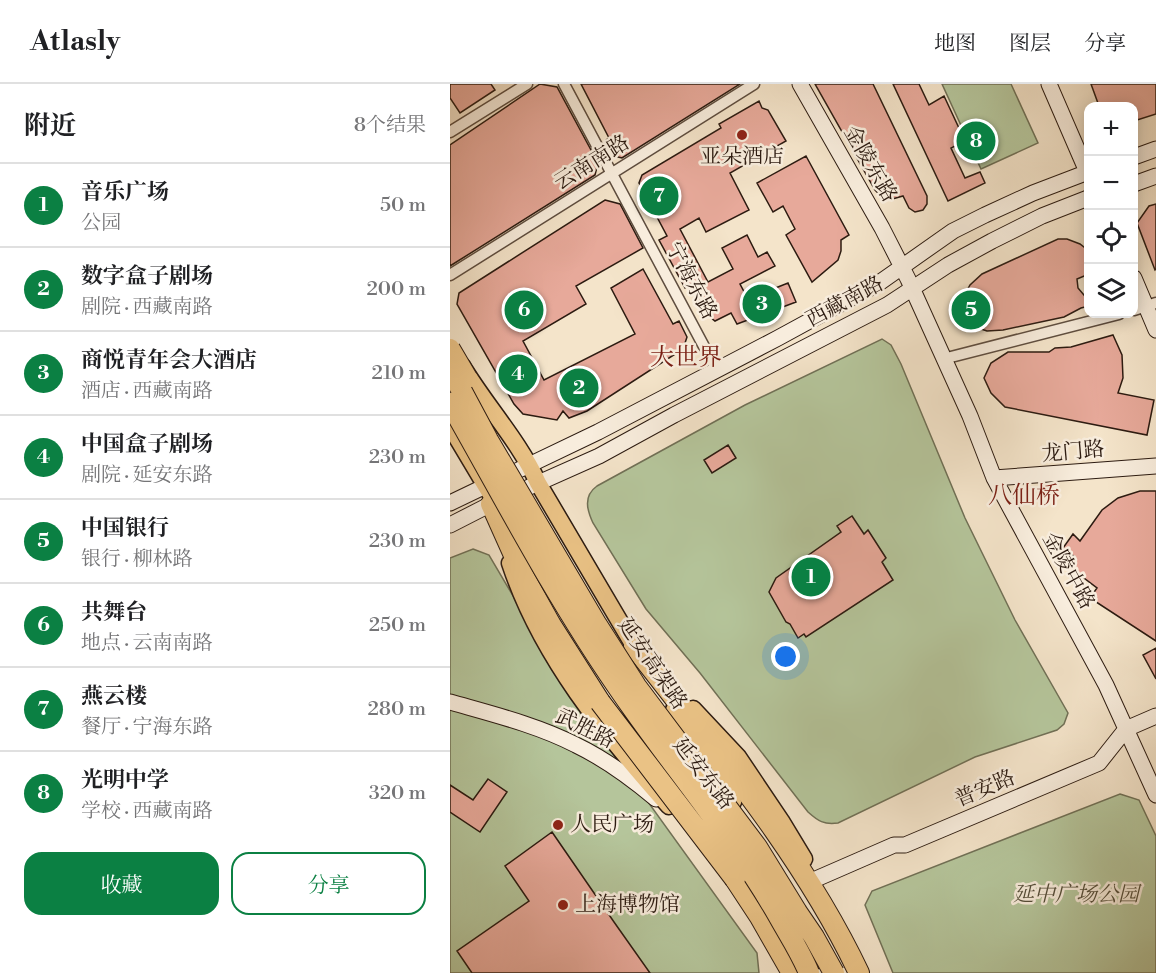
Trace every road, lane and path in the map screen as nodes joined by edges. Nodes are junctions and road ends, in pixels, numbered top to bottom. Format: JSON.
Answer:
{"nodes":[{"id":1,"x":527,"y":84,"type":"edge"},
{"id":2,"x":564,"y":84,"type":"edge"},
{"id":3,"x":754,"y":84,"type":"edge"},
{"id":4,"x":800,"y":84,"type":"edge"},
{"id":5,"x":1049,"y":84,"type":"edge"},
{"id":6,"x":450,"y":132,"type":"edge"},
{"id":7,"x":1156,"y":149,"type":"edge"},
{"id":8,"x":1137,"y":156,"type":"edge"},
{"id":9,"x":1084,"y":164,"type":"edge"},
{"id":10,"x":612,"y":173,"type":"junction"},
{"id":11,"x":1084,"y":174,"type":"edge"},
{"id":12,"x":1156,"y":176,"type":"edge"},
{"id":13,"x":1138,"y":183,"type":"edge"},
{"id":14,"x":1084,"y":200,"type":"edge"},
{"id":15,"x":902,"y":266,"type":"junction"},
{"id":16,"x":450,"y":276,"type":"edge"},
{"id":17,"x":912,"y":288,"type":"junction"},
{"id":18,"x":1138,"y":288,"type":"edge"},
{"id":19,"x":1145,"y":306,"type":"edge"},
{"id":20,"x":1103,"y":318,"type":"edge"},
{"id":21,"x":1156,"y":330,"type":"edge"},
{"id":22,"x":450,"y":344,"type":"edge"},
{"id":23,"x":450,"y":349,"type":"edge"},
{"id":24,"x":943,"y":359,"type":"junction"},
{"id":25,"x":450,"y":369,"type":"edge"},
{"id":26,"x":716,"y":369,"type":"junction"},
{"id":27,"x":450,"y":404,"type":"edge"},
{"id":28,"x":450,"y":426,"type":"edge"},
{"id":29,"x":529,"y":464,"type":"junction"},
{"id":30,"x":1156,"y":466,"type":"edge"},
{"id":31,"x":994,"y":478,"type":"junction"},
{"id":32,"x":538,"y":483,"type":"junction"},
{"id":33,"x":490,"y":497,"type":"junction"},
{"id":34,"x":450,"y":503,"type":"edge"},
{"id":35,"x":450,"y":525,"type":"edge"},
{"id":36,"x":633,"y":646,"type":"junction"},
{"id":37,"x":450,"y":702,"type":"edge"},
{"id":38,"x":1156,"y":716,"type":"edge"},
{"id":39,"x":1126,"y":729,"type":"junction"},
{"id":40,"x":1156,"y":795,"type":"edge"},
{"id":41,"x":703,"y":810,"type":"junction"},
{"id":42,"x":685,"y":824,"type":"junction"},
{"id":43,"x":816,"y":879,"type":"junction"},
{"id":44,"x":737,"y":895,"type":"junction"},
{"id":45,"x":814,"y":937,"type":"junction"},
{"id":46,"x":782,"y":973,"type":"edge"},
{"id":47,"x":792,"y":973,"type":"edge"},
{"id":48,"x":803,"y":973,"type":"edge"},
{"id":49,"x":809,"y":973,"type":"edge"},
{"id":50,"x":833,"y":973,"type":"edge"},
{"id":51,"x":859,"y":973,"type":"edge"},
{"id":52,"x":866,"y":973,"type":"edge"}],
"edges":[{"from":1,"to":6,"type":"street"},
{"from":2,"to":10,"type":"street","name":"宁海东路"},
{"from":3,"to":10,"type":"street","name":"云南南路"},
{"from":4,"to":15,"type":"main road","name":"金陵东路"},
{"from":5,"to":9,"type":"main road"},
{"from":7,"to":8,"type":"main road"},
{"from":10,"to":16,"type":"street","name":"云南南路"},
{"from":10,"to":26,"type":"street","name":"宁海东路"},
{"from":11,"to":15,"type":"main road","name":"西藏南路"},
{"from":12,"to":13,"type":"main road"},
{"from":14,"to":17,"type":"main road","name":"西藏南路"},
{"from":15,"to":17,"type":"main road","name":"金陵中路"},
{"from":15,"to":26,"type":"main road","name":"西藏南路"},
{"from":17,"to":24,"type":"main road","name":"金陵中路"},
{"from":17,"to":32,"type":"main road","name":"西藏南路"},
{"from":18,"to":19,"type":"main road"},
{"from":19,"to":21,"type":"main road"},
{"from":20,"to":24,"type":"street"},
{"from":22,"to":29,"type":"main road","name":"延安东路"},
{"from":23,"to":45,"type":"highway","bridge":true},
{"from":24,"to":31,"type":"main road","name":"金陵中路"},
{"from":25,"to":45,"type":"highway","name":"延安高架路","bridge":true},
{"from":26,"to":29,"type":"main road","name":"西藏南路"},
{"from":27,"to":49,"type":"highway","name":"延安高架路","bridge":true},
{"from":28,"to":33,"type":"main road","name":"延安东路"},
{"from":29,"to":32,"type":"main road","name":"延安东路"},
{"from":29,"to":33,"type":"main road","name":"西藏南路"},
{"from":30,"to":31,"type":"main road","name":"龙门路"},
{"from":31,"to":39,"type":"main road","name":"金陵中路"},
{"from":32,"to":33,"type":"main road","name":"西藏南路"},
{"from":32,"to":36,"type":"main road","name":"延安东路"},
{"from":33,"to":34,"type":"main road"},
{"from":33,"to":35,"type":"main road"},
{"from":33,"to":41,"type":"main road","name":"延安东路"},
{"from":33,"to":42,"type":"main road","name":"延安东路"},
{"from":33,"to":47,"type":"highway","bridge":true},
{"from":36,"to":43,"type":"main road","name":"延安东路"},
{"from":36,"to":50,"type":"main road","name":"延安东路"},
{"from":36,"to":51,"type":"highway"},
{"from":37,"to":42,"type":"main road","name":"武胜路"},
{"from":38,"to":39,"type":"main road","name":"普安路"},
{"from":39,"to":40,"type":"main road","name":"金陵中路"},
{"from":39,"to":43,"type":"main road","name":"普安路"},
{"from":41,"to":44,"type":"main road"},
{"from":41,"to":48,"type":"main road","name":"延安东路"},
{"from":42,"to":44,"type":"main road","name":"延安东路"},
{"from":43,"to":52,"type":"main road","name":"延安东路"},
{"from":44,"to":46,"type":"main road","name":"延安东路"},
{"from":45,"to":50,"type":"highway","name":"延安高架路","bridge":true}]}
